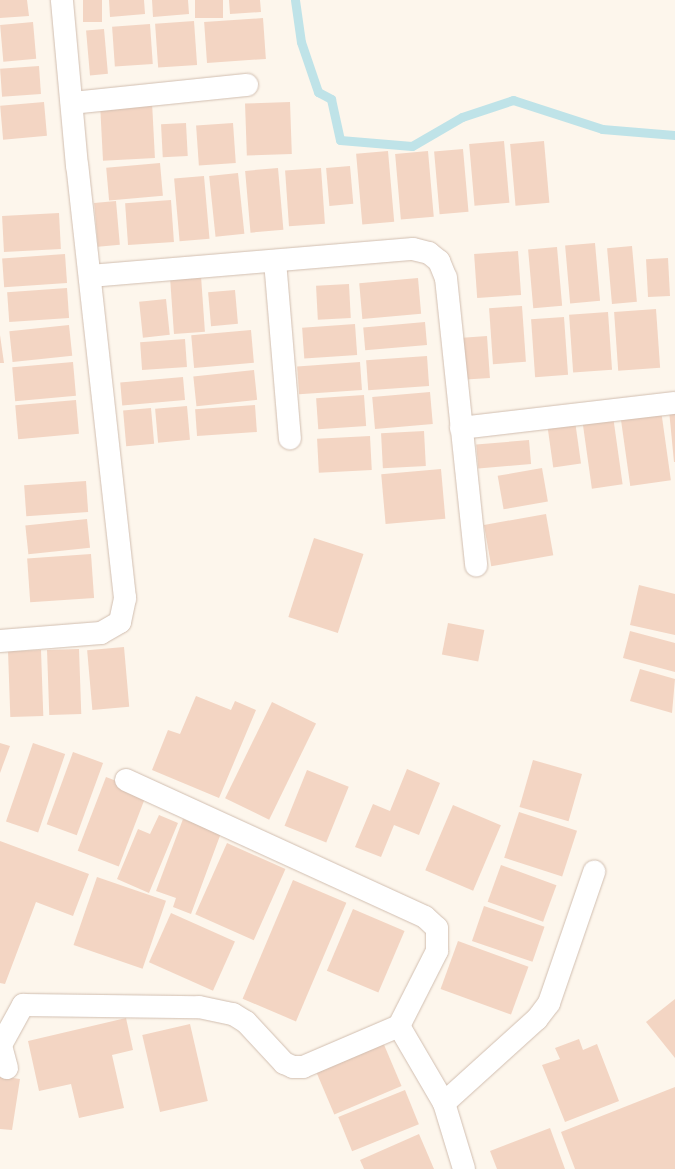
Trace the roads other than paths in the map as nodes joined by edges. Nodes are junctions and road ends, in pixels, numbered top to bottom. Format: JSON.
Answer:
{"nodes":[{"id":1,"x":62,"y":0,"type":"edge"},
{"id":2,"x":247,"y":84,"type":"dead end"},
{"id":3,"x":72,"y":103,"type":"junction"},
{"id":4,"x":274,"y":261,"type":"junction"},
{"id":5,"x":90,"y":276,"type":"junction"},
{"id":6,"x":675,"y":403,"type":"edge"},
{"id":7,"x":461,"y":428,"type":"junction"},
{"id":8,"x":290,"y":438,"type":"dead end"},
{"id":9,"x":476,"y":565,"type":"dead end"},
{"id":10,"x":0,"y":641,"type":"edge"},
{"id":11,"x":126,"y":780,"type":"dead end"},
{"id":12,"x":594,"y":872,"type":"dead end"},
{"id":13,"x":399,"y":1026,"type":"junction"},
{"id":14,"x":7,"y":1068,"type":"dead end"},
{"id":15,"x":444,"y":1103,"type":"junction"},
{"id":16,"x":464,"y":1169,"type":"edge"}],
"edges":[{"from":1,"to":3,"type":"street"},
{"from":2,"to":3,"type":"street"},
{"from":3,"to":5,"type":"street"},
{"from":4,"to":5,"type":"street"},
{"from":4,"to":7,"type":"street"},
{"from":4,"to":8,"type":"street"},
{"from":5,"to":10,"type":"street"},
{"from":6,"to":7,"type":"street"},
{"from":7,"to":9,"type":"street"},
{"from":11,"to":13,"type":"street"},
{"from":12,"to":15,"type":"street"},
{"from":13,"to":14,"type":"street"},
{"from":13,"to":15,"type":"street"},
{"from":15,"to":16,"type":"street"}]}
